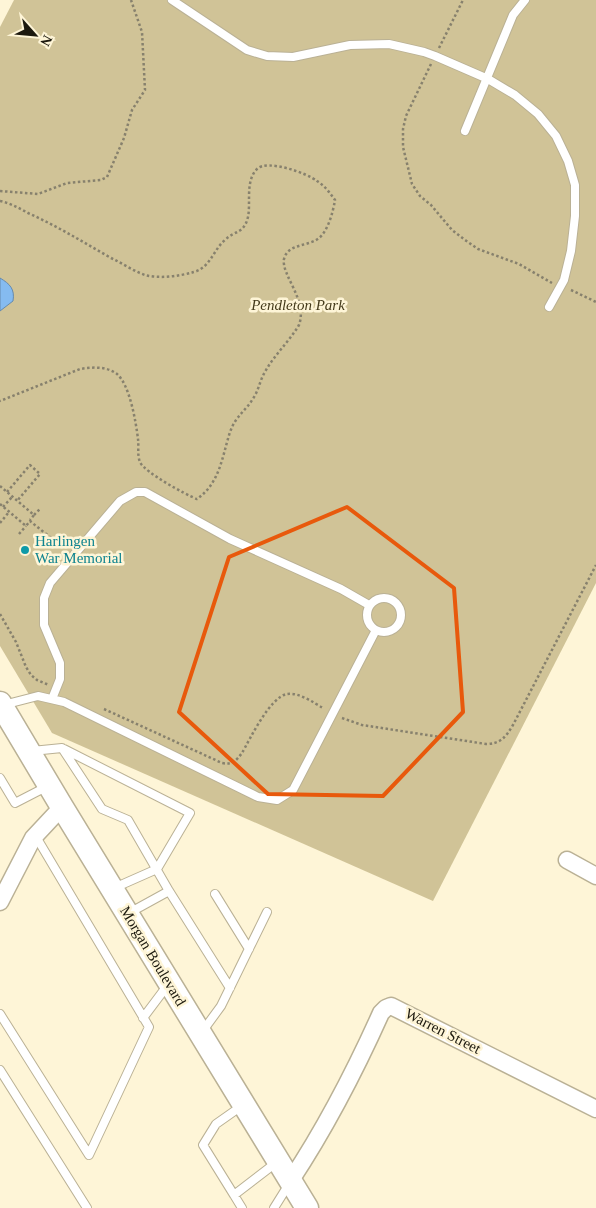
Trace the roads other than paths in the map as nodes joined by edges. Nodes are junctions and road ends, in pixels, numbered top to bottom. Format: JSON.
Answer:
{"nodes":[{"id":1,"x":172,"y":0,"type":"edge"},
{"id":2,"x":525,"y":0,"type":"edge"},
{"id":3,"x":488,"y":79,"type":"junction"},
{"id":4,"x":465,"y":130,"type":"dead end"},
{"id":5,"x":549,"y":307,"type":"dead end"},
{"id":6,"x":369,"y":605,"type":"junction"},
{"id":7,"x":376,"y":630,"type":"junction"},
{"id":8,"x":52,"y":699,"type":"junction"},
{"id":9,"x":1,"y":704,"type":"edge"},
{"id":10,"x":62,"y":748,"type":"junction"},
{"id":11,"x":29,"y":752,"type":"junction"},
{"id":12,"x":0,"y":778,"type":"edge"},
{"id":13,"x":49,"y":785,"type":"junction"},
{"id":14,"x":62,"y":807,"type":"junction"},
{"id":15,"x":35,"y":835,"type":"junction"},
{"id":16,"x":566,"y":860,"type":"dead end"},
{"id":17,"x":157,"y":869,"type":"junction"},
{"id":18,"x":596,"y":876,"type":"edge"},
{"id":19,"x":112,"y":889,"type":"junction"},
{"id":20,"x":169,"y":891,"type":"junction"},
{"id":21,"x":215,"y":894,"type":"dead end"},
{"id":22,"x":0,"y":902,"type":"edge"},
{"id":23,"x":267,"y":912,"type":"dead end"},
{"id":24,"x":128,"y":914,"type":"junction"},
{"id":25,"x":249,"y":949,"type":"junction"},
{"id":26,"x":170,"y":983,"type":"junction"},
{"id":27,"x":230,"y":988,"type":"junction"},
{"id":28,"x":0,"y":1014,"type":"edge"},
{"id":29,"x":143,"y":1018,"type":"junction"},
{"id":30,"x":201,"y":1034,"type":"junction"},
{"id":31,"x":0,"y":1070,"type":"edge"},
{"id":32,"x":244,"y":1104,"type":"junction"},
{"id":33,"x":596,"y":1109,"type":"edge"},
{"id":34,"x":279,"y":1160,"type":"junction"},
{"id":35,"x":291,"y":1180,"type":"junction"},
{"id":36,"x":234,"y":1195,"type":"junction"},
{"id":37,"x":87,"y":1208,"type":"edge"},
{"id":38,"x":242,"y":1208,"type":"edge"},
{"id":39,"x":274,"y":1208,"type":"edge"},
{"id":40,"x":307,"y":1208,"type":"edge"}],
"edges":[{"from":1,"to":3,"type":"lane"},
{"from":2,"to":3,"type":"lane"},
{"from":3,"to":4,"type":"lane"},
{"from":3,"to":5,"type":"lane"},
{"from":6,"to":7,"type":"lane"},
{"from":6,"to":7,"type":"lane"},
{"from":6,"to":8,"type":"lane"},
{"from":7,"to":8,"type":"lane"},
{"from":8,"to":9,"type":"lane"},
{"from":9,"to":11,"type":"main road","name":"Morgan Boulevard"},
{"from":10,"to":11,"type":"lane"},
{"from":10,"to":17,"type":"lane"},
{"from":10,"to":17,"type":"lane"},
{"from":11,"to":13,"type":"main road","name":"Morgan Boulevard"},
{"from":12,"to":13,"type":"lane"},
{"from":13,"to":14,"type":"main road","name":"Morgan Boulevard"},
{"from":14,"to":15,"type":"street"},
{"from":14,"to":19,"type":"main road","name":"Morgan Boulevard"},
{"from":15,"to":22,"type":"street"},
{"from":15,"to":29,"type":"lane"},
{"from":16,"to":18,"type":"street"},
{"from":17,"to":19,"type":"lane"},
{"from":17,"to":20,"type":"lane"},
{"from":19,"to":24,"type":"main road","name":"Morgan Boulevard"},
{"from":20,"to":24,"type":"lane"},
{"from":20,"to":27,"type":"lane"},
{"from":21,"to":25,"type":"lane"},
{"from":23,"to":25,"type":"lane"},
{"from":24,"to":26,"type":"main road","name":"Morgan Boulevard"},
{"from":25,"to":27,"type":"lane"},
{"from":26,"to":29,"type":"lane"},
{"from":26,"to":30,"type":"main road","name":"Morgan Boulevard"},
{"from":27,"to":30,"type":"lane"},
{"from":28,"to":29,"type":"lane"},
{"from":30,"to":32,"type":"main road","name":"Morgan Boulevard"},
{"from":31,"to":37,"type":"lane"},
{"from":32,"to":34,"type":"main road","name":"Morgan Boulevard"},
{"from":32,"to":36,"type":"lane"},
{"from":33,"to":35,"type":"street","name":"Warren Street"},
{"from":34,"to":35,"type":"main road","name":"Morgan Boulevard"},
{"from":34,"to":36,"type":"lane"},
{"from":35,"to":39,"type":"lane"},
{"from":35,"to":40,"type":"main road","name":"Morgan Boulevard"},
{"from":36,"to":38,"type":"lane"}]}
